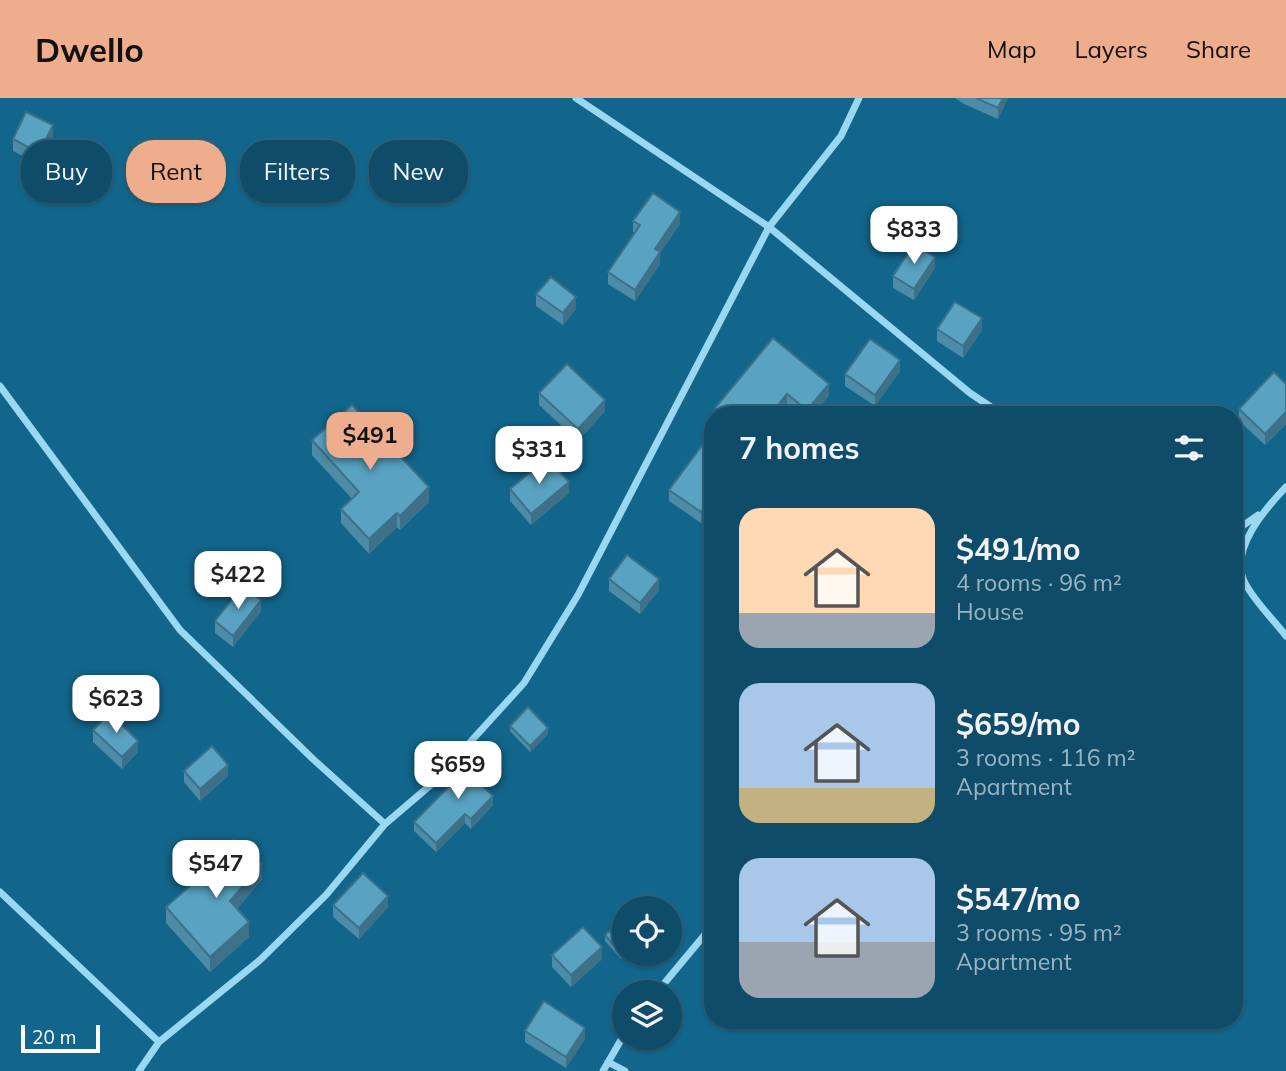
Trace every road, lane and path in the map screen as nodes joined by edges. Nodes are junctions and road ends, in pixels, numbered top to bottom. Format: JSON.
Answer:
{"nodes":[{"id":1,"x":576,"y":98,"type":"edge"},
{"id":2,"x":859,"y":98,"type":"edge"},
{"id":3,"x":769,"y":227,"type":"junction"},
{"id":4,"x":0,"y":386,"type":"edge"},
{"id":5,"x":990,"y":406,"type":"edge"},
{"id":6,"x":1286,"y":486,"type":"edge"},
{"id":7,"x":1261,"y":513,"type":"junction"},
{"id":8,"x":1243,"y":526,"type":"edge"},
{"id":9,"x":1243,"y":555,"type":"edge"},
{"id":10,"x":1243,"y":570,"type":"edge"},
{"id":11,"x":1244,"y":581,"type":"joint"},
{"id":12,"x":1286,"y":636,"type":"edge"},
{"id":13,"x":385,"y":824,"type":"junction"},
{"id":14,"x":0,"y":892,"type":"edge"},
{"id":15,"x":704,"y":936,"type":"edge"},
{"id":16,"x":667,"y":980,"type":"edge"},
{"id":17,"x":159,"y":1042,"type":"junction"},
{"id":18,"x":615,"y":1050,"type":"edge"},
{"id":19,"x":608,"y":1062,"type":"junction"},
{"id":20,"x":139,"y":1071,"type":"edge"},
{"id":21,"x":603,"y":1071,"type":"edge"},
{"id":22,"x":625,"y":1071,"type":"edge"}],
"edges":[{"from":1,"to":3,"type":"street"},
{"from":2,"to":3,"type":"street"},
{"from":3,"to":5,"type":"street"},
{"from":3,"to":13,"type":"street"},
{"from":4,"to":13,"type":"street"},
{"from":6,"to":7,"type":"street"},
{"from":7,"to":8,"type":"street"},
{"from":7,"to":9,"type":"street"},
{"from":10,"to":11,"type":"street"},
{"from":11,"to":12,"type":"street"},
{"from":13,"to":17,"type":"street"},
{"from":14,"to":17,"type":"street"},
{"from":15,"to":16,"type":"street"},
{"from":17,"to":20,"type":"street"},
{"from":18,"to":19,"type":"street"},
{"from":19,"to":21,"type":"street"},
{"from":19,"to":22,"type":"street"}]}
